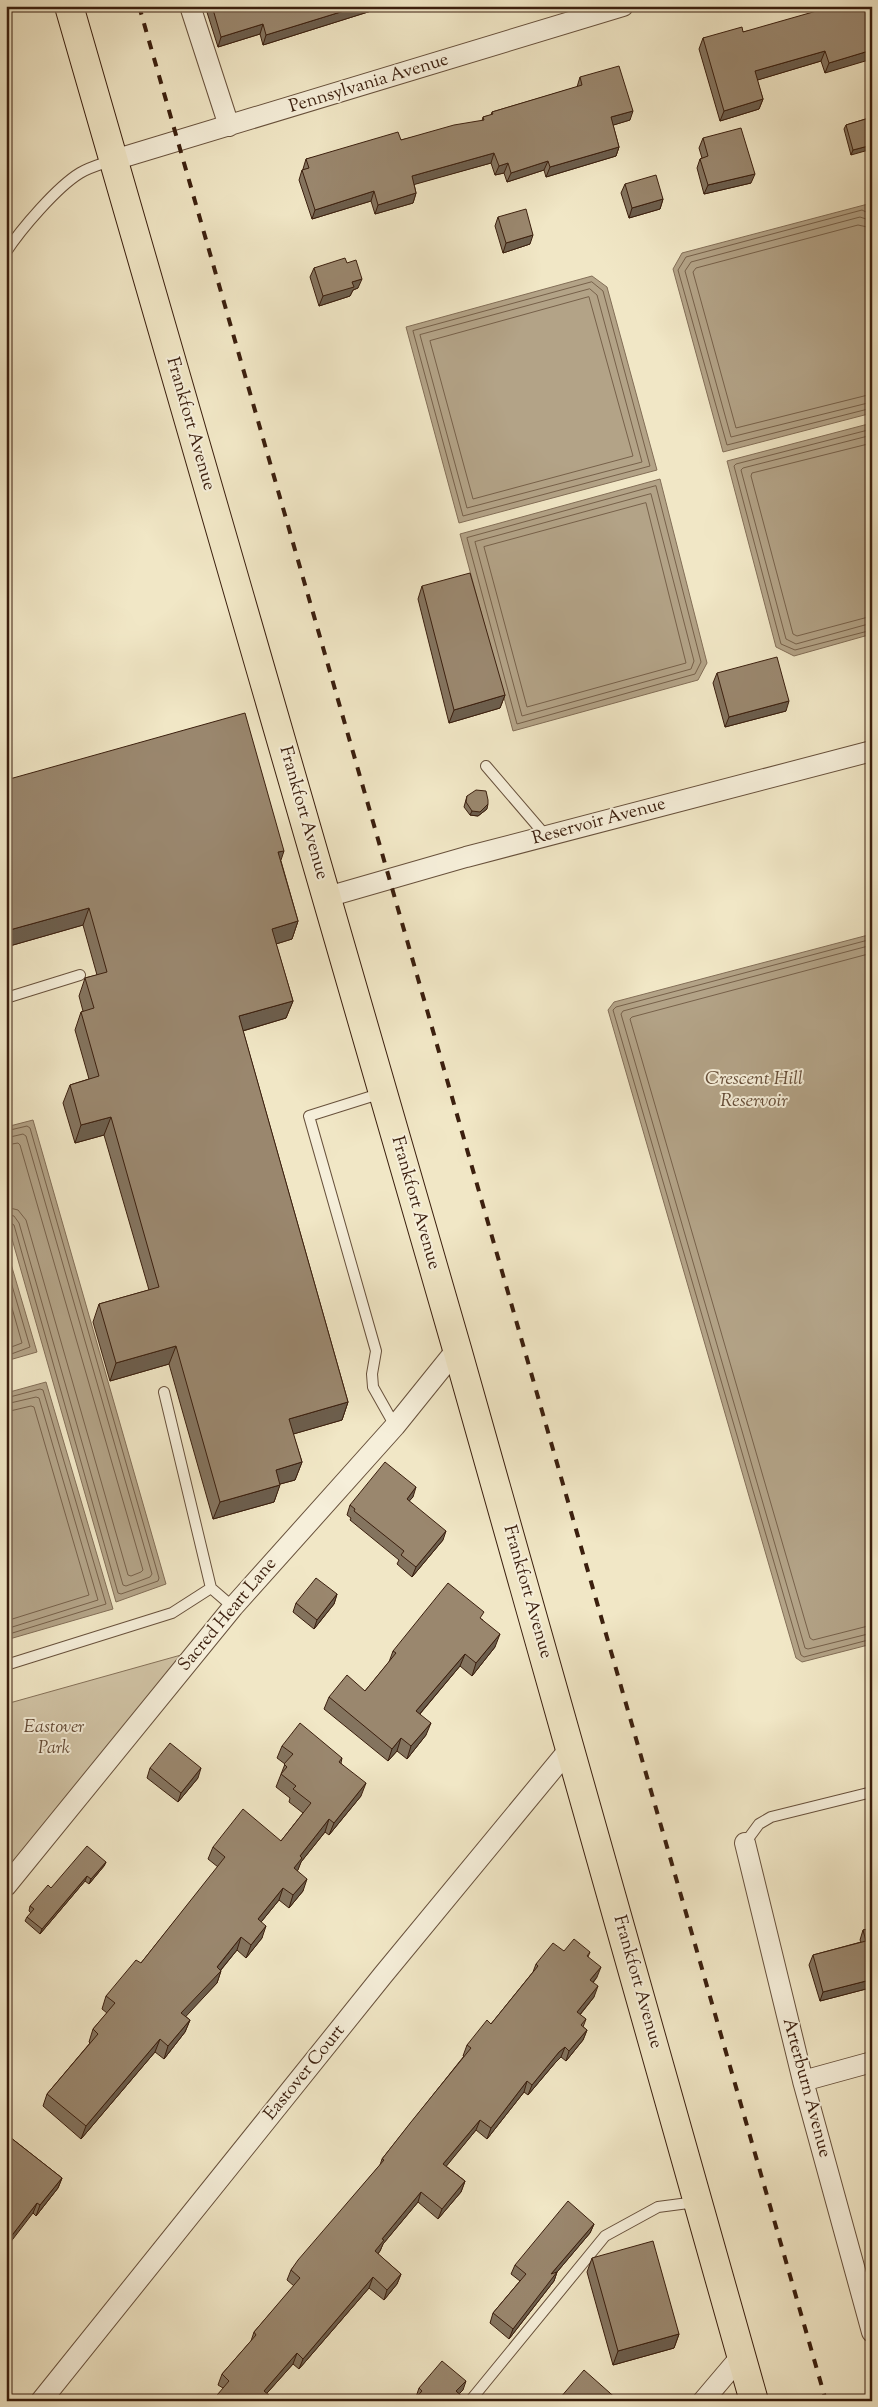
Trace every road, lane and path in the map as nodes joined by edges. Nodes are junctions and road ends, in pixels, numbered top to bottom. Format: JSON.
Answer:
{"nodes":[{"id":1,"x":69,"y":6,"type":"edge"},
{"id":2,"x":190,"y":6,"type":"edge"},
{"id":3,"x":622,"y":6,"type":"edge"},
{"id":4,"x":229,"y":126,"type":"junction"},
{"id":5,"x":114,"y":160,"type":"junction"},
{"id":6,"x":6,"y":252,"type":"edge"},
{"id":7,"x":872,"y":751,"type":"edge"},
{"id":8,"x":486,"y":766,"type":"dead end"},
{"id":9,"x":546,"y":836,"type":"junction"},
{"id":10,"x":326,"y":897,"type":"junction"},
{"id":11,"x":80,"y":975,"type":"dead end"},
{"id":12,"x":6,"y":998,"type":"edge"},
{"id":13,"x":383,"y":1092,"type":"junction"},
{"id":14,"x":457,"y":1349,"type":"junction"},
{"id":15,"x":164,"y":1392,"type":"dead end"},
{"id":16,"x":395,"y":1426,"type":"junction"},
{"id":17,"x":211,"y":1588,"type":"junction"},
{"id":18,"x":233,"y":1607,"type":"junction"},
{"id":19,"x":6,"y":1665,"type":"edge"},
{"id":20,"x":571,"y":1747,"type":"junction"},
{"id":21,"x":872,"y":1792,"type":"edge"},
{"id":22,"x":745,"y":1843,"type":"joint"},
{"id":23,"x":6,"y":1886,"type":"edge"},
{"id":24,"x":872,"y":2062,"type":"edge"},
{"id":25,"x":803,"y":2081,"type":"junction"},
{"id":26,"x":699,"y":2201,"type":"junction"},
{"id":27,"x":871,"y":2325,"type":"edge"},
{"id":28,"x":742,"y":2355,"type":"junction"},
{"id":29,"x":41,"y":2401,"type":"edge"},
{"id":30,"x":470,"y":2401,"type":"edge"},
{"id":31,"x":704,"y":2401,"type":"edge"},
{"id":32,"x":754,"y":2401,"type":"edge"}],
"edges":[{"from":1,"to":5,"type":"main road","name":"Frankfort Avenue"},
{"from":2,"to":4,"type":"street"},
{"from":3,"to":4,"type":"street","name":"Pennsylvania Avenue"},
{"from":4,"to":5,"type":"street","name":"Pennsylvania Avenue"},
{"from":5,"to":6,"type":"lane"},
{"from":5,"to":10,"type":"main road","name":"Frankfort Avenue"},
{"from":7,"to":9,"type":"street","name":"Reservoir Avenue"},
{"from":8,"to":9,"type":"lane"},
{"from":9,"to":10,"type":"street","name":"Reservoir Avenue"},
{"from":10,"to":13,"type":"main road","name":"Frankfort Avenue"},
{"from":11,"to":12,"type":"lane"},
{"from":13,"to":14,"type":"main road","name":"Frankfort Avenue"},
{"from":13,"to":16,"type":"lane"},
{"from":14,"to":16,"type":"street","name":"Sacred Heart Lane"},
{"from":14,"to":20,"type":"main road","name":"Frankfort Avenue"},
{"from":15,"to":17,"type":"lane"},
{"from":16,"to":18,"type":"street","name":"Sacred Heart Lane"},
{"from":17,"to":18,"type":"lane"},
{"from":17,"to":19,"type":"lane"},
{"from":18,"to":23,"type":"street","name":"Sacred Heart Lane"},
{"from":20,"to":26,"type":"main road","name":"Frankfort Avenue"},
{"from":20,"to":29,"type":"street","name":"Eastover Court"},
{"from":21,"to":22,"type":"lane"},
{"from":22,"to":25,"type":"street","name":"Arterburn Avenue"},
{"from":24,"to":25,"type":"street"},
{"from":25,"to":27,"type":"street","name":"Arterburn Avenue"},
{"from":26,"to":28,"type":"main road","name":"Frankfort Avenue"},
{"from":26,"to":30,"type":"lane"},
{"from":28,"to":31,"type":"street"},
{"from":28,"to":32,"type":"main road","name":"Frankfort Avenue"}]}
